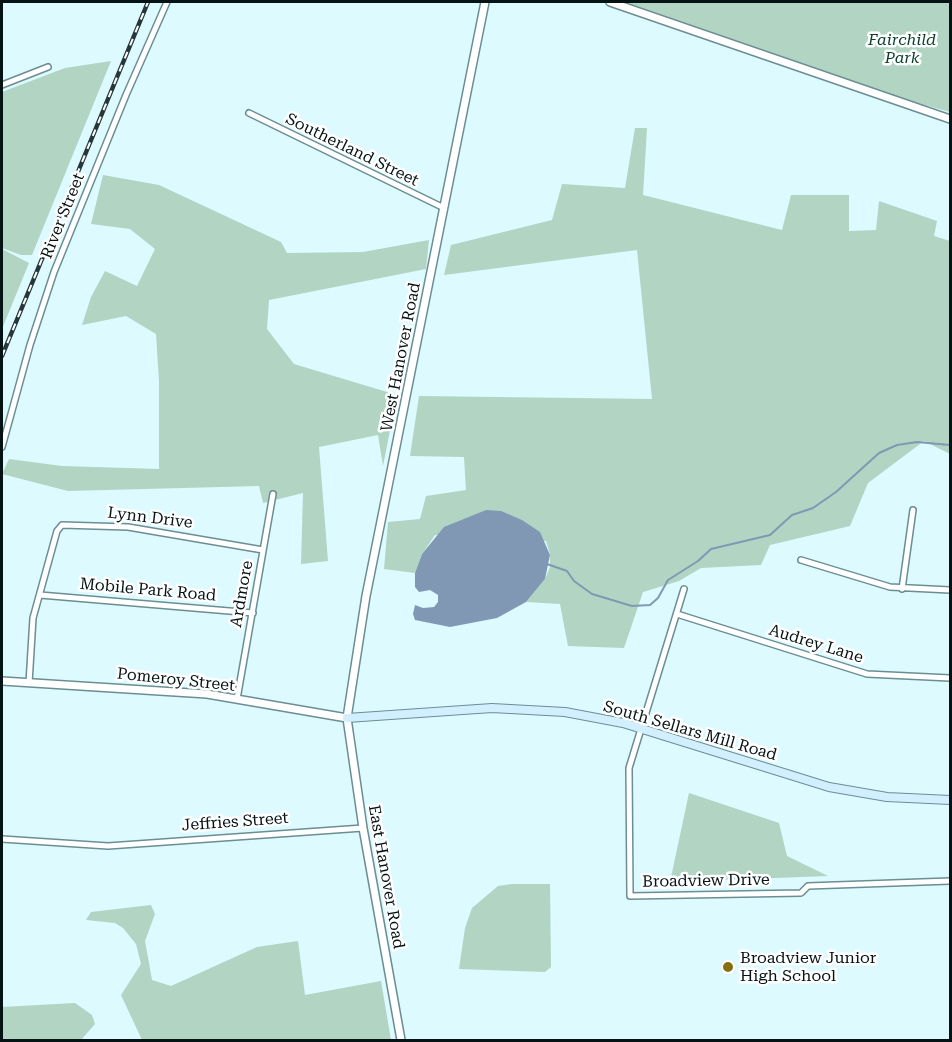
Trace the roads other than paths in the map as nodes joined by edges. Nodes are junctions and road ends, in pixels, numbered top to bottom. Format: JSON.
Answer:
{"nodes":[{"id":1,"x":167,"y":2,"type":"edge"},
{"id":2,"x":485,"y":2,"type":"edge"},
{"id":3,"x":610,"y":2,"type":"edge"},
{"id":4,"x":48,"y":67,"type":"dead end"},
{"id":5,"x":2,"y":84,"type":"edge"},
{"id":6,"x":249,"y":113,"type":"dead end"},
{"id":7,"x":951,"y":119,"type":"edge"},
{"id":8,"x":444,"y":208,"type":"junction"},
{"id":9,"x":2,"y":447,"type":"edge"},
{"id":10,"x":273,"y":494,"type":"dead end"},
{"id":11,"x":913,"y":510,"type":"dead end"},
{"id":12,"x":263,"y":550,"type":"junction"},
{"id":13,"x":801,"y":560,"type":"dead end"},
{"id":14,"x":684,"y":589,"type":"dead end"},
{"id":15,"x":902,"y":589,"type":"junction"},
{"id":16,"x":951,"y":590,"type":"edge"},
{"id":17,"x":40,"y":595,"type":"junction"},
{"id":18,"x":253,"y":613,"type":"junction"},
{"id":19,"x":677,"y":614,"type":"junction"},
{"id":20,"x":951,"y":678,"type":"edge"},
{"id":21,"x":2,"y":681,"type":"edge"},
{"id":22,"x":29,"y":683,"type":"junction"},
{"id":23,"x":237,"y":699,"type":"junction"},
{"id":24,"x":347,"y":718,"type":"junction"},
{"id":25,"x":639,"y":728,"type":"junction"},
{"id":26,"x":951,"y":800,"type":"edge"},
{"id":27,"x":363,"y":828,"type":"junction"},
{"id":28,"x":2,"y":838,"type":"edge"},
{"id":29,"x":951,"y":881,"type":"edge"},
{"id":30,"x":401,"y":1041,"type":"edge"}],
"edges":[{"from":1,"to":9,"type":"street","name":"River Street"},
{"from":2,"to":8,"type":"street","name":"West Hanover Road"},
{"from":3,"to":7,"type":"street"},
{"from":4,"to":5,"type":"street"},
{"from":6,"to":8,"type":"street","name":"Southerland Street"},
{"from":8,"to":24,"type":"street","name":"West Hanover Road"},
{"from":10,"to":12,"type":"street","name":"Ardmore"},
{"from":11,"to":15,"type":"street"},
{"from":12,"to":17,"type":"street","name":"Lynn Drive"},
{"from":12,"to":18,"type":"street","name":"Ardmore"},
{"from":13,"to":15,"type":"street"},
{"from":14,"to":19,"type":"street","name":"Broadview Drive"},
{"from":15,"to":16,"type":"street"},
{"from":17,"to":18,"type":"street","name":"Mobile Park Road"},
{"from":17,"to":22,"type":"street"},
{"from":18,"to":23,"type":"street","name":"Ardmore"},
{"from":19,"to":20,"type":"street","name":"Audrey Lane"},
{"from":19,"to":25,"type":"street","name":"Broadview Drive"},
{"from":21,"to":22,"type":"street","name":"Pomeroy Street"},
{"from":22,"to":23,"type":"street","name":"Pomeroy Street"},
{"from":23,"to":24,"type":"street","name":"Pomeroy Street"},
{"from":24,"to":25,"type":"main road","name":"South Sellars Mill Road"},
{"from":24,"to":27,"type":"street","name":"East Hanover Road"},
{"from":25,"to":26,"type":"main road","name":"South Sellars Mill Road"},
{"from":25,"to":29,"type":"street","name":"Broadview Drive"},
{"from":27,"to":28,"type":"street","name":"Jeffries Street"},
{"from":27,"to":30,"type":"street","name":"East Hanover Road"}]}
